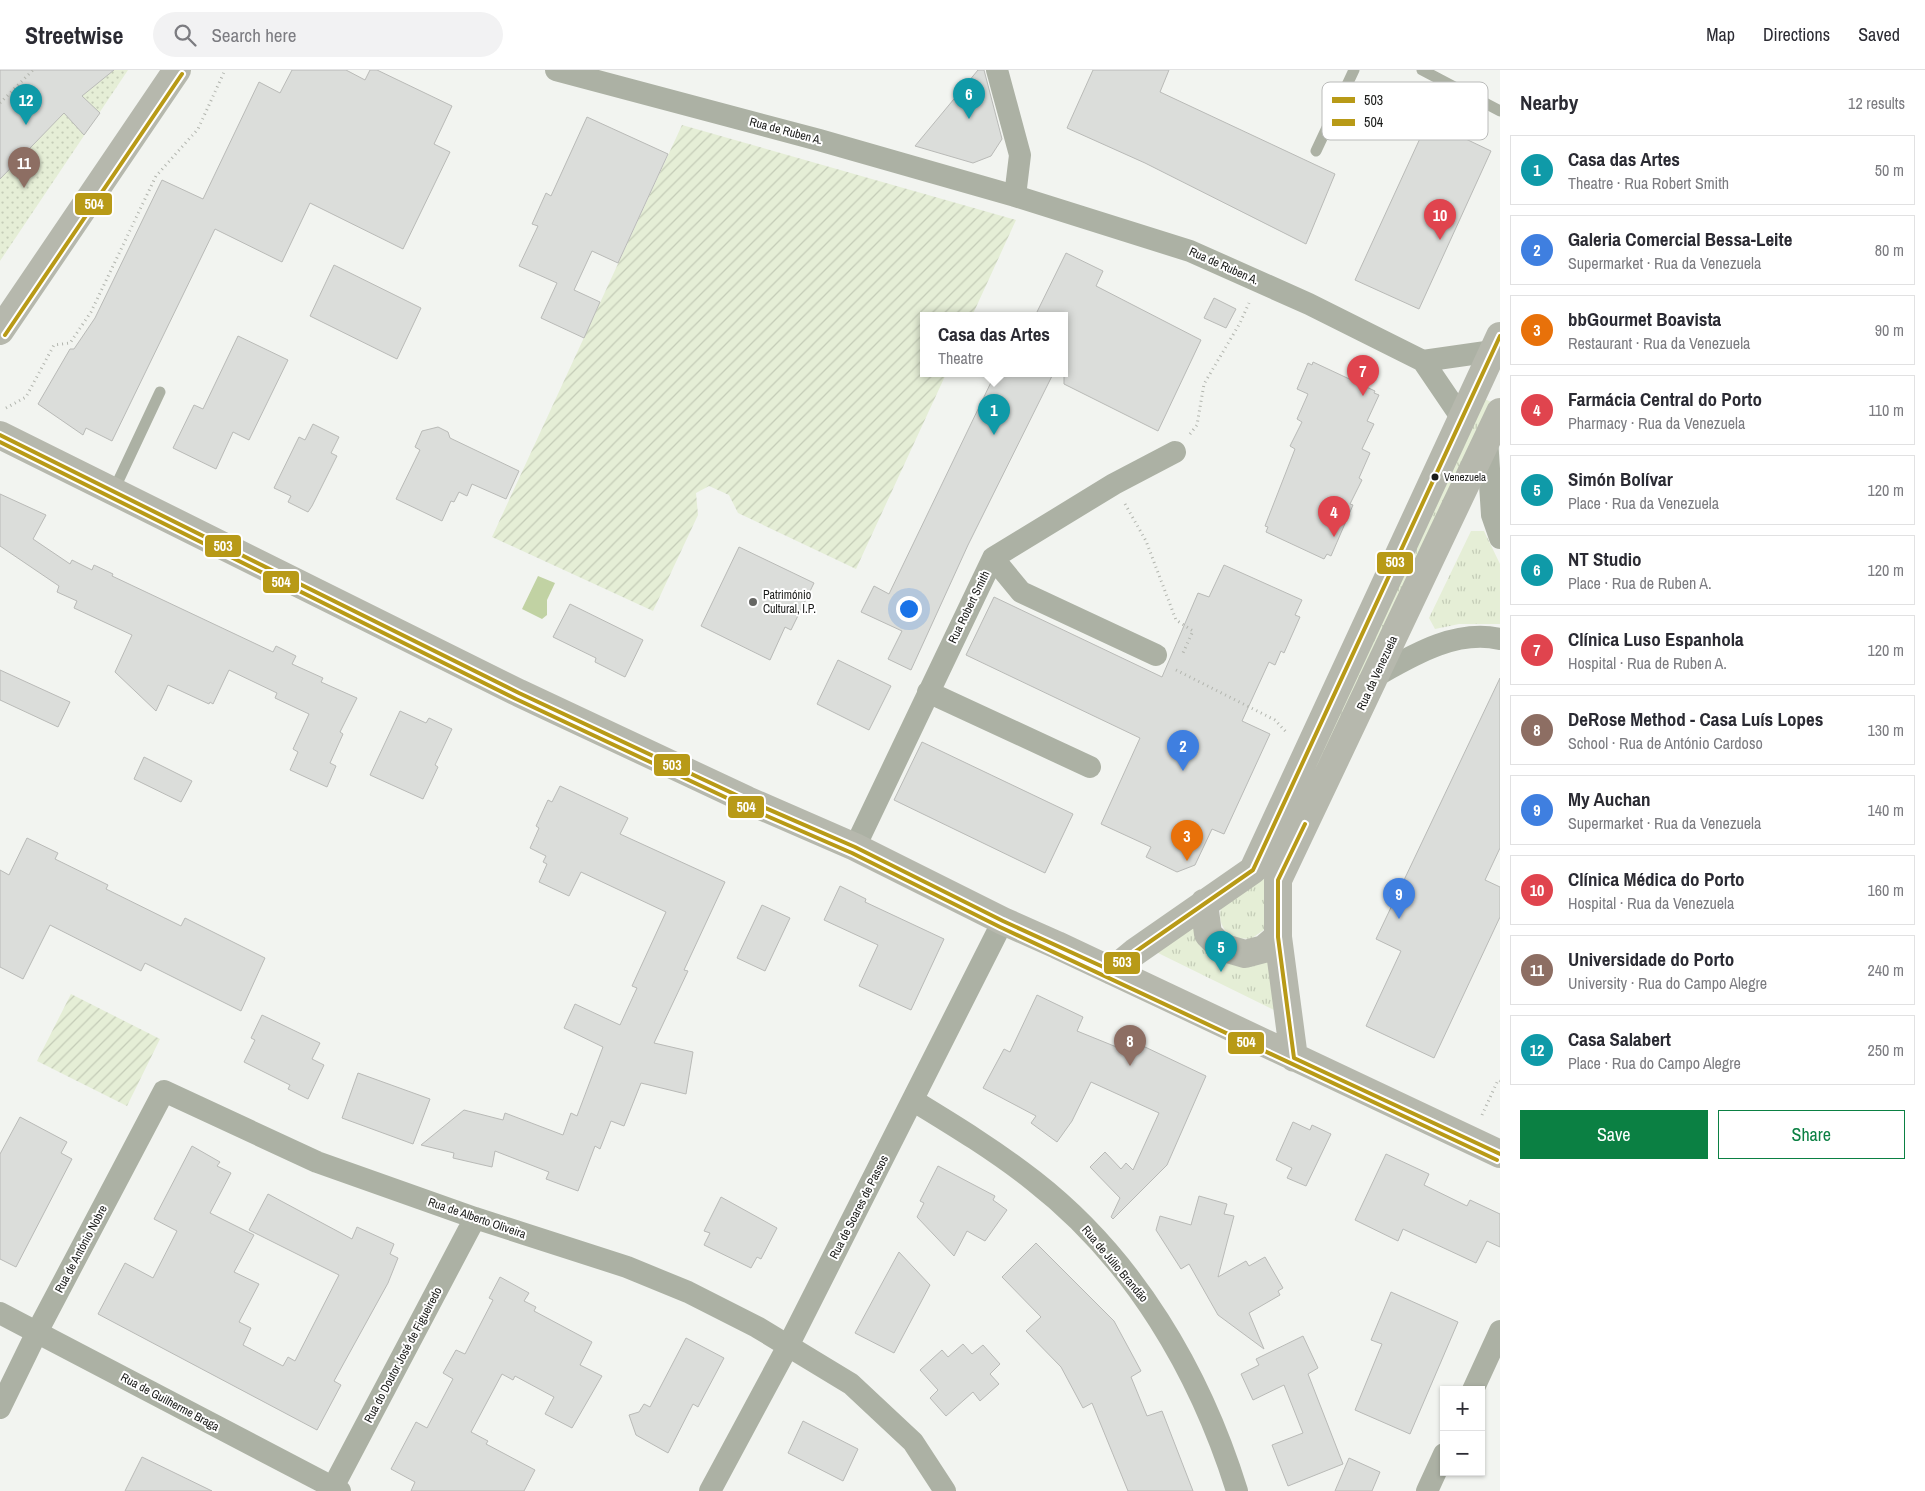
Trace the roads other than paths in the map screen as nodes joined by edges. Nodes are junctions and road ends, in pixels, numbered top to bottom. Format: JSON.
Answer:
{"nodes":[{"id":1,"x":177,"y":70,"type":"edge"},
{"id":2,"x":556,"y":70,"type":"edge"},
{"id":3,"x":997,"y":70,"type":"edge"},
{"id":4,"x":1354,"y":70,"type":"edge"},
{"id":5,"x":1425,"y":71,"type":"edge"},
{"id":6,"x":1348,"y":82,"type":"edge"},
{"id":7,"x":1446,"y":82,"type":"edge"},
{"id":8,"x":1488,"y":105,"type":"edge"},
{"id":9,"x":1500,"y":111,"type":"edge"},
{"id":10,"x":1322,"y":138,"type":"edge"},
{"id":11,"x":1316,"y":151,"type":"dead end"},
{"id":12,"x":1015,"y":196,"type":"junction"},
{"id":13,"x":0,"y":331,"type":"edge"},
{"id":14,"x":1496,"y":344,"type":"edge"},
{"id":15,"x":1423,"y":361,"type":"junction"},
{"id":16,"x":160,"y":392,"type":"dead end"},
{"id":17,"x":1500,"y":412,"type":"edge"},
{"id":18,"x":1461,"y":417,"type":"junction"},
{"id":19,"x":0,"y":435,"type":"edge"},
{"id":20,"x":1487,"y":438,"type":"junction"},
{"id":21,"x":1175,"y":452,"type":"road end"},
{"id":22,"x":114,"y":492,"type":"junction"},
{"id":23,"x":1500,"y":538,"type":"edge"},
{"id":24,"x":993,"y":558,"type":"junction"},
{"id":25,"x":1500,"y":639,"type":"edge"},
{"id":26,"x":1156,"y":655,"type":"dead end"},
{"id":27,"x":1376,"y":676,"type":"junction"},
{"id":28,"x":928,"y":692,"type":"junction"},
{"id":29,"x":1090,"y":767,"type":"dead end"},
{"id":30,"x":855,"y":846,"type":"junction"},
{"id":31,"x":1204,"y":903,"type":"junction"},
{"id":32,"x":1003,"y":921,"type":"junction"},
{"id":33,"x":1278,"y":937,"type":"junction"},
{"id":34,"x":1112,"y":971,"type":"junction"},
{"id":35,"x":1294,"y":1058,"type":"junction"},
{"id":36,"x":164,"y":1091,"type":"joint"},
{"id":37,"x":914,"y":1101,"type":"junction"},
{"id":38,"x":1500,"y":1154,"type":"edge"},
{"id":39,"x":475,"y":1218,"type":"junction"},
{"id":40,"x":0,"y":1313,"type":"edge"},
{"id":41,"x":1500,"y":1331,"type":"edge"},
{"id":42,"x":37,"y":1332,"type":"junction"},
{"id":43,"x":788,"y":1346,"type":"junction"},
{"id":44,"x":1475,"y":1386,"type":"edge"},
{"id":45,"x":0,"y":1408,"type":"edge"},
{"id":46,"x":1440,"y":1463,"type":"edge"},
{"id":47,"x":335,"y":1490,"type":"edge"},
{"id":48,"x":710,"y":1491,"type":"edge"},
{"id":49,"x":945,"y":1491,"type":"edge"},
{"id":50,"x":1237,"y":1491,"type":"edge"},
{"id":51,"x":1427,"y":1491,"type":"edge"}],
"edges":[{"from":1,"to":13,"type":"street"},
{"from":2,"to":12,"type":"street","name":"Rua de Ruben A."},
{"from":3,"to":12,"type":"street"},
{"from":4,"to":6,"type":"lane"},
{"from":5,"to":7,"type":"lane"},
{"from":8,"to":9,"type":"lane"},
{"from":10,"to":11,"type":"lane"},
{"from":12,"to":15,"type":"street","name":"Rua de Ruben A."},
{"from":14,"to":15,"type":"street"},
{"from":14,"to":18,"type":"street"},
{"from":15,"to":18,"type":"street","name":"Rua de Ruben A."},
{"from":16,"to":22,"type":"lane"},
{"from":17,"to":20,"type":"street","name":"Rua da Venezuela"},
{"from":18,"to":31,"type":"street"},
{"from":19,"to":22,"type":"street"},
{"from":20,"to":23,"type":"street"},
{"from":20,"to":27,"type":"street","name":"Rua da Venezuela"},
{"from":21,"to":24,"type":"street","name":"Rua Robert Smith"},
{"from":22,"to":30,"type":"street"},
{"from":24,"to":26,"type":"street"},
{"from":24,"to":28,"type":"street","name":"Rua Robert Smith"},
{"from":25,"to":27,"type":"street"},
{"from":27,"to":33,"type":"street","name":"Rua da Venezuela"},
{"from":28,"to":29,"type":"street"},
{"from":28,"to":30,"type":"street","name":"Rua Robert Smith"},
{"from":30,"to":32,"type":"street"},
{"from":31,"to":33,"type":"street"},
{"from":31,"to":34,"type":"street"},
{"from":32,"to":34,"type":"street"},
{"from":32,"to":37,"type":"street","name":"Rua de Soares de Passos"},
{"from":33,"to":35,"type":"street","name":"Rua da Venezuela"},
{"from":34,"to":35,"type":"street"},
{"from":35,"to":38,"type":"street"},
{"from":36,"to":39,"type":"street","name":"Rua de Alberto Oliveira"},
{"from":36,"to":42,"type":"street","name":"Rua de António Nobre"},
{"from":37,"to":43,"type":"street","name":"Rua de Soares de Passos"},
{"from":37,"to":50,"type":"street","name":"Rua de Júlio Brandão"},
{"from":39,"to":43,"type":"street","name":"Rua de Alberto Oliveira"},
{"from":39,"to":47,"type":"street","name":"Rua do Doutor José de Figueiredo"},
{"from":40,"to":42,"type":"street","name":"Rua de Guilherme Braga"},
{"from":41,"to":44,"type":"street"},
{"from":42,"to":45,"type":"street","name":"Rua de António Nobre"},
{"from":42,"to":47,"type":"street","name":"Rua de Guilherme Braga"},
{"from":43,"to":48,"type":"street","name":"Rua de Soares de Passos"},
{"from":43,"to":49,"type":"street","name":"Rua de Alberto Oliveira"},
{"from":46,"to":51,"type":"street"}]}
